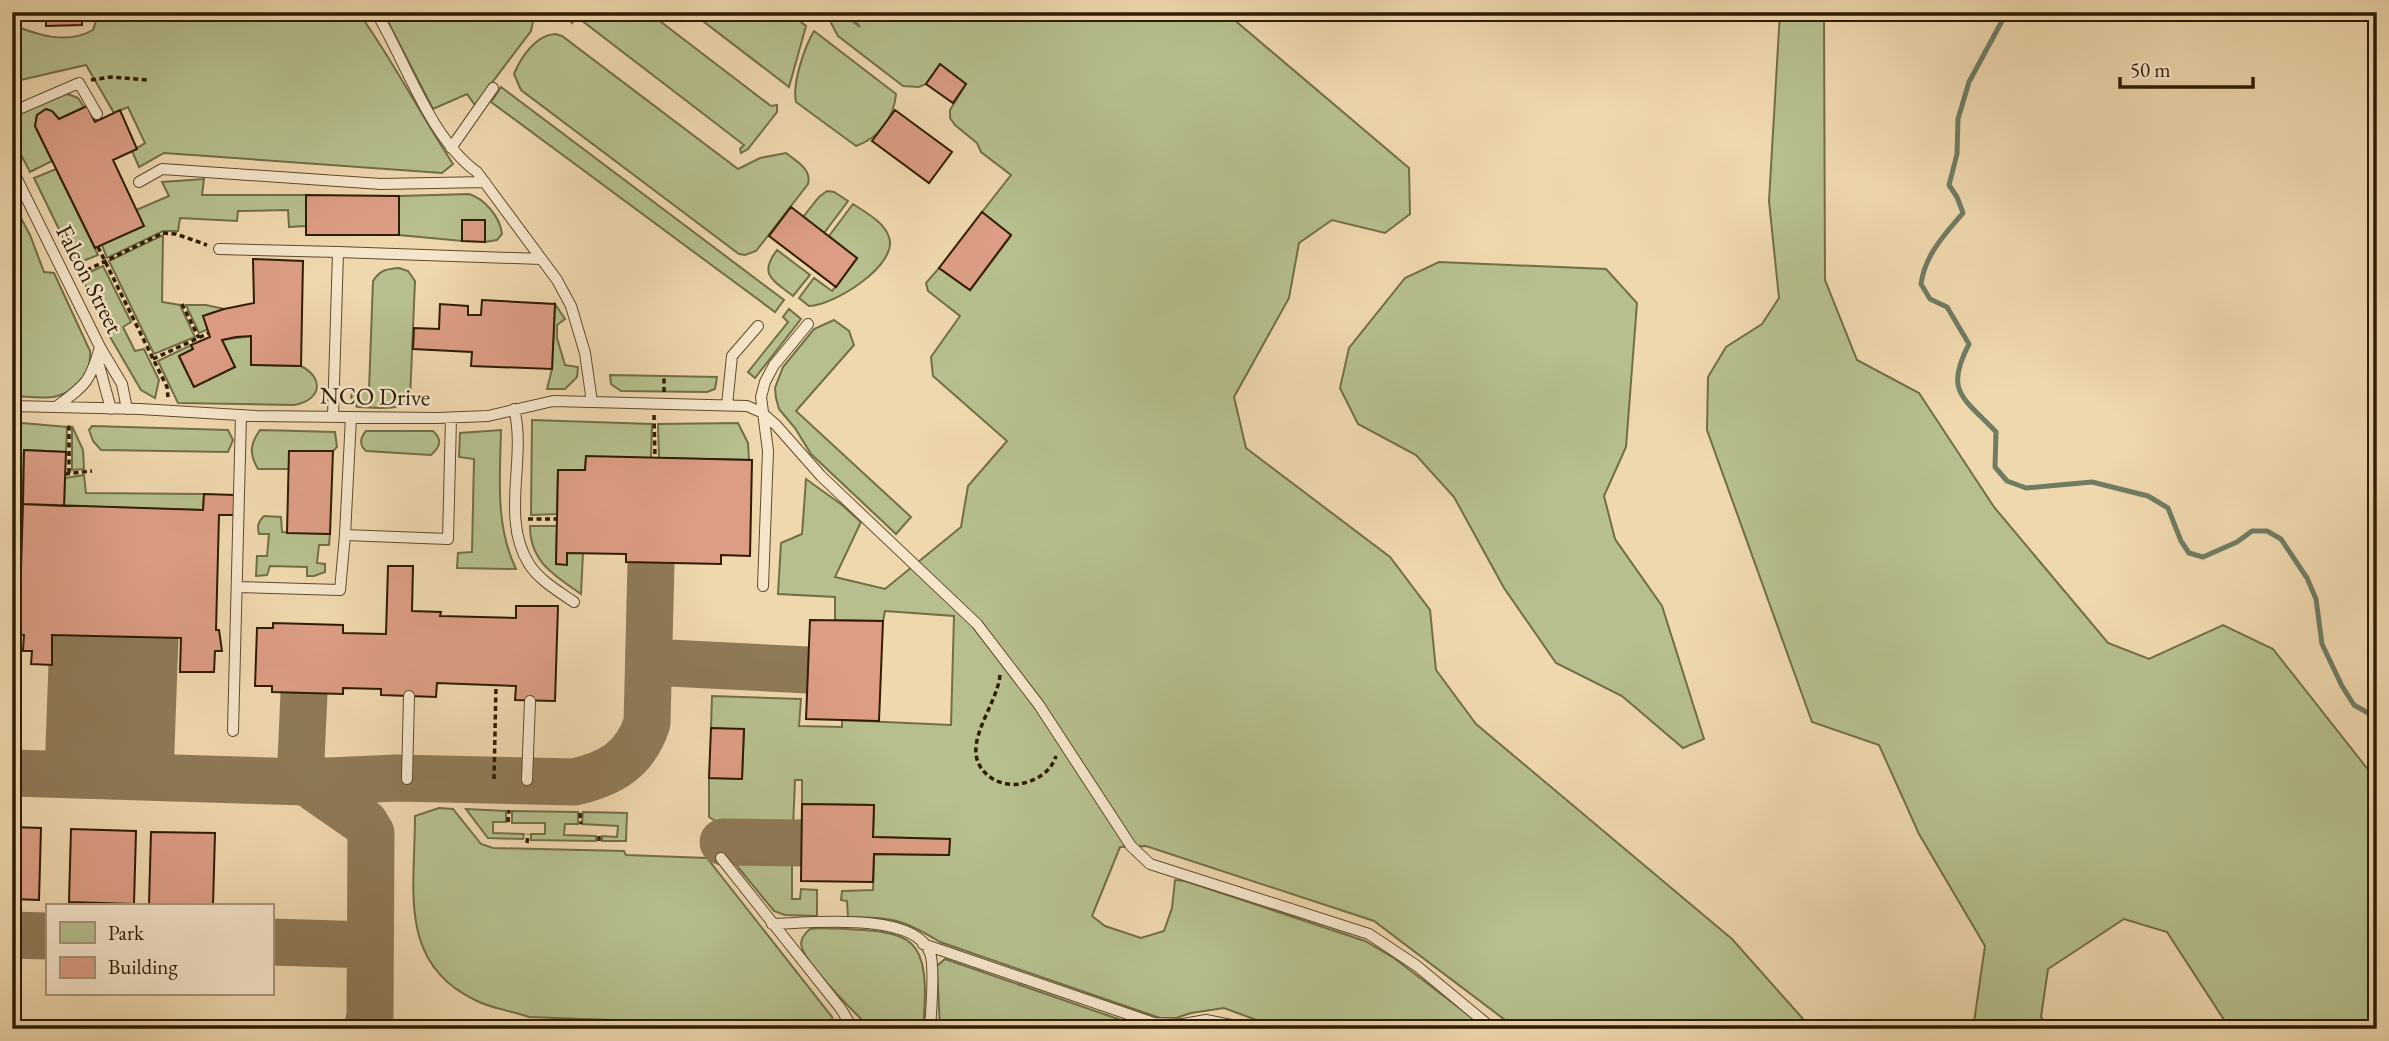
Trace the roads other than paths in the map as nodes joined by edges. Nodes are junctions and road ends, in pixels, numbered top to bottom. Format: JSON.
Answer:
{"nodes":[{"id":1,"x":376,"y":12,"type":"edge"},
{"id":2,"x":493,"y":88,"type":"dead end"},
{"id":3,"x":12,"y":111,"type":"edge"},
{"id":4,"x":97,"y":114,"type":"dead end"},
{"id":5,"x":451,"y":148,"type":"junction"},
{"id":6,"x":12,"y":169,"type":"edge"},
{"id":7,"x":139,"y":182,"type":"dead end"},
{"id":8,"x":485,"y":182,"type":"junction"},
{"id":9,"x":219,"y":249,"type":"road end"},
{"id":10,"x":338,"y":252,"type":"junction"},
{"id":11,"x":541,"y":259,"type":"junction"},
{"id":12,"x":808,"y":324,"type":"dead end"},
{"id":13,"x":758,"y":326,"type":"dead end"},
{"id":14,"x":100,"y":347,"type":"junction"},
{"id":15,"x":97,"y":358,"type":"junction"},
{"id":16,"x":592,"y":402,"type":"junction"},
{"id":17,"x":12,"y":406,"type":"edge"},
{"id":18,"x":732,"y":406,"type":"junction"},
{"id":19,"x":56,"y":407,"type":"junction"},
{"id":20,"x":111,"y":409,"type":"junction"},
{"id":21,"x":127,"y":409,"type":"junction"},
{"id":22,"x":514,"y":409,"type":"junction"},
{"id":23,"x":761,"y":412,"type":"junction"},
{"id":24,"x":241,"y":415,"type":"junction"},
{"id":25,"x":333,"y":417,"type":"junction"},
{"id":26,"x":351,"y":417,"type":"junction"},
{"id":27,"x":451,"y":418,"type":"junction"},
{"id":28,"x":345,"y":535,"type":"junction"},
{"id":29,"x":763,"y":586,"type":"dead end"},
{"id":30,"x":237,"y":587,"type":"junction"},
{"id":31,"x":573,"y":602,"type":"dead end"},
{"id":32,"x":408,"y":696,"type":"dead end"},
{"id":33,"x":530,"y":701,"type":"dead end"},
{"id":34,"x":233,"y":731,"type":"dead end"},
{"id":35,"x":407,"y":779,"type":"dead end"},
{"id":36,"x":527,"y":780,"type":"dead end"},
{"id":37,"x":721,"y":858,"type":"dead end"},
{"id":38,"x":772,"y":924,"type":"junction"},
{"id":39,"x":923,"y":944,"type":"junction"},
{"id":40,"x":853,"y":1029,"type":"edge"},
{"id":41,"x":930,"y":1029,"type":"edge"},
{"id":42,"x":1252,"y":1029,"type":"edge"},
{"id":43,"x":1493,"y":1029,"type":"edge"}],
"edges":[{"from":1,"to":5,"type":"lane"},
{"from":2,"to":5,"type":"lane"},
{"from":3,"to":4,"type":"lane"},
{"from":5,"to":8,"type":"lane"},
{"from":6,"to":14,"type":"lane","name":"Falcon Street"},
{"from":7,"to":8,"type":"lane"},
{"from":8,"to":11,"type":"lane"},
{"from":9,"to":10,"type":"lane"},
{"from":10,"to":11,"type":"lane"},
{"from":10,"to":25,"type":"lane"},
{"from":11,"to":16,"type":"lane"},
{"from":12,"to":23,"type":"lane"},
{"from":13,"to":18,"type":"lane"},
{"from":14,"to":15,"type":"lane"},
{"from":14,"to":21,"type":"lane","name":"Falcon Street"},
{"from":15,"to":19,"type":"lane"},
{"from":15,"to":20,"type":"lane"},
{"from":16,"to":18,"type":"lane","name":"NCO Drive"},
{"from":16,"to":22,"type":"lane","name":"NCO Drive"},
{"from":17,"to":19,"type":"lane","name":"NCO Drive"},
{"from":18,"to":23,"type":"lane","name":"NCO Drive"},
{"from":19,"to":20,"type":"lane","name":"NCO Drive"},
{"from":20,"to":21,"type":"lane","name":"NCO Drive"},
{"from":21,"to":24,"type":"lane","name":"NCO Drive"},
{"from":22,"to":27,"type":"lane","name":"NCO Drive"},
{"from":22,"to":31,"type":"lane"},
{"from":23,"to":29,"type":"lane"},
{"from":23,"to":43,"type":"lane"},
{"from":24,"to":25,"type":"lane","name":"NCO Drive"},
{"from":24,"to":30,"type":"lane"},
{"from":25,"to":26,"type":"lane","name":"NCO Drive"},
{"from":26,"to":27,"type":"lane","name":"NCO Drive"},
{"from":26,"to":28,"type":"lane"},
{"from":27,"to":28,"type":"lane"},
{"from":28,"to":30,"type":"lane"},
{"from":30,"to":34,"type":"lane"},
{"from":32,"to":35,"type":"lane"},
{"from":33,"to":36,"type":"lane"},
{"from":37,"to":38,"type":"lane"},
{"from":38,"to":39,"type":"lane"},
{"from":38,"to":40,"type":"lane"},
{"from":39,"to":41,"type":"lane"},
{"from":39,"to":42,"type":"lane"}]}
